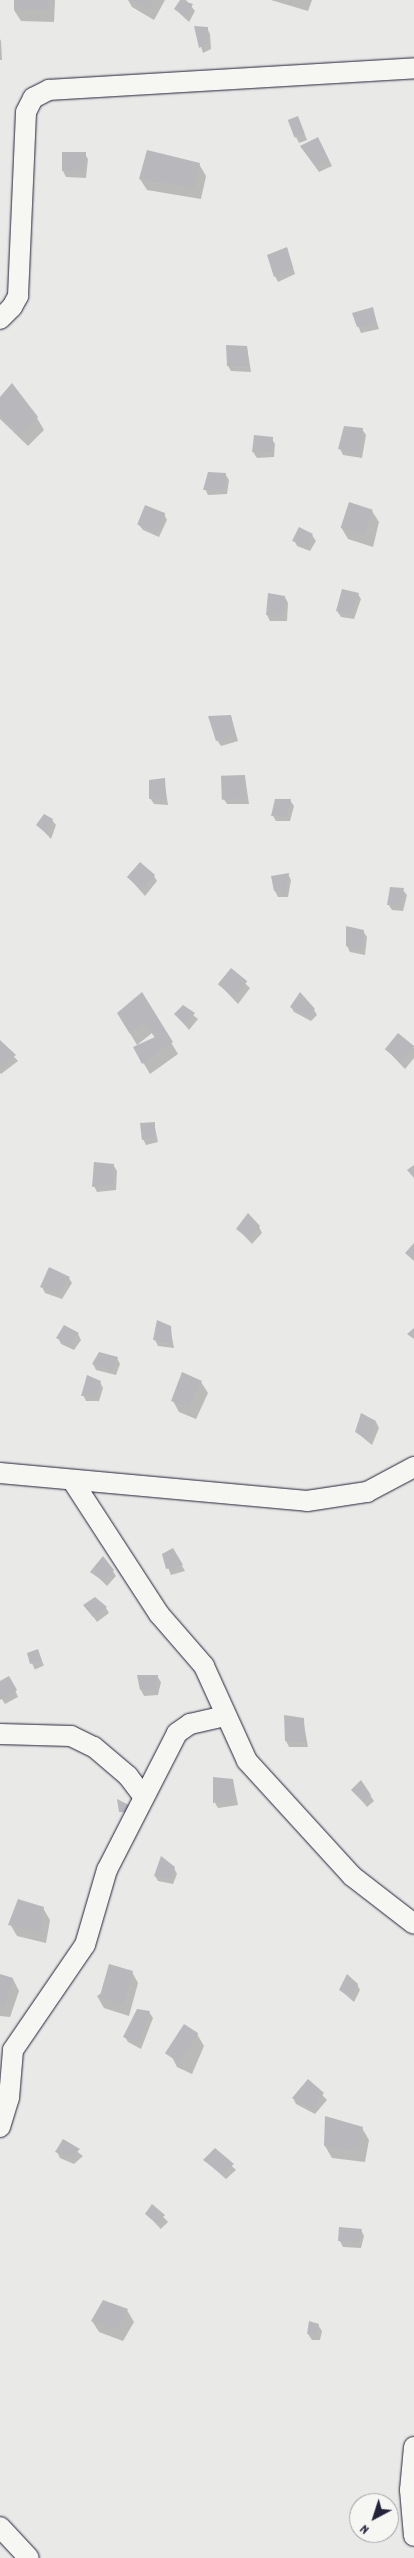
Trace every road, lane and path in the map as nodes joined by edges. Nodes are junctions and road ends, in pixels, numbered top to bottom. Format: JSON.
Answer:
{"nodes":[{"id":1,"x":414,"y":68,"type":"edge"},
{"id":2,"x":0,"y":319,"type":"edge"},
{"id":3,"x":414,"y":1467,"type":"edge"},
{"id":4,"x":0,"y":1473,"type":"edge"},
{"id":5,"x":72,"y":1480,"type":"junction"},
{"id":6,"x":226,"y":1716,"type":"junction"},
{"id":7,"x":0,"y":1734,"type":"edge"},
{"id":8,"x":144,"y":1797,"type":"junction"},
{"id":9,"x":414,"y":1924,"type":"edge"},
{"id":10,"x":0,"y":2127,"type":"edge"},
{"id":11,"x":414,"y":2447,"type":"edge"},
{"id":12,"x":0,"y":2527,"type":"edge"},
{"id":13,"x":414,"y":2536,"type":"edge"},
{"id":14,"x":29,"y":2558,"type":"edge"}],
"edges":[{"from":1,"to":2,"type":"street"},
{"from":3,"to":5,"type":"street"},
{"from":4,"to":5,"type":"street"},
{"from":5,"to":6,"type":"street"},
{"from":6,"to":8,"type":"street"},
{"from":6,"to":9,"type":"street"},
{"from":7,"to":8,"type":"street"},
{"from":8,"to":10,"type":"street"},
{"from":11,"to":13,"type":"street"},
{"from":12,"to":14,"type":"street"}]}
